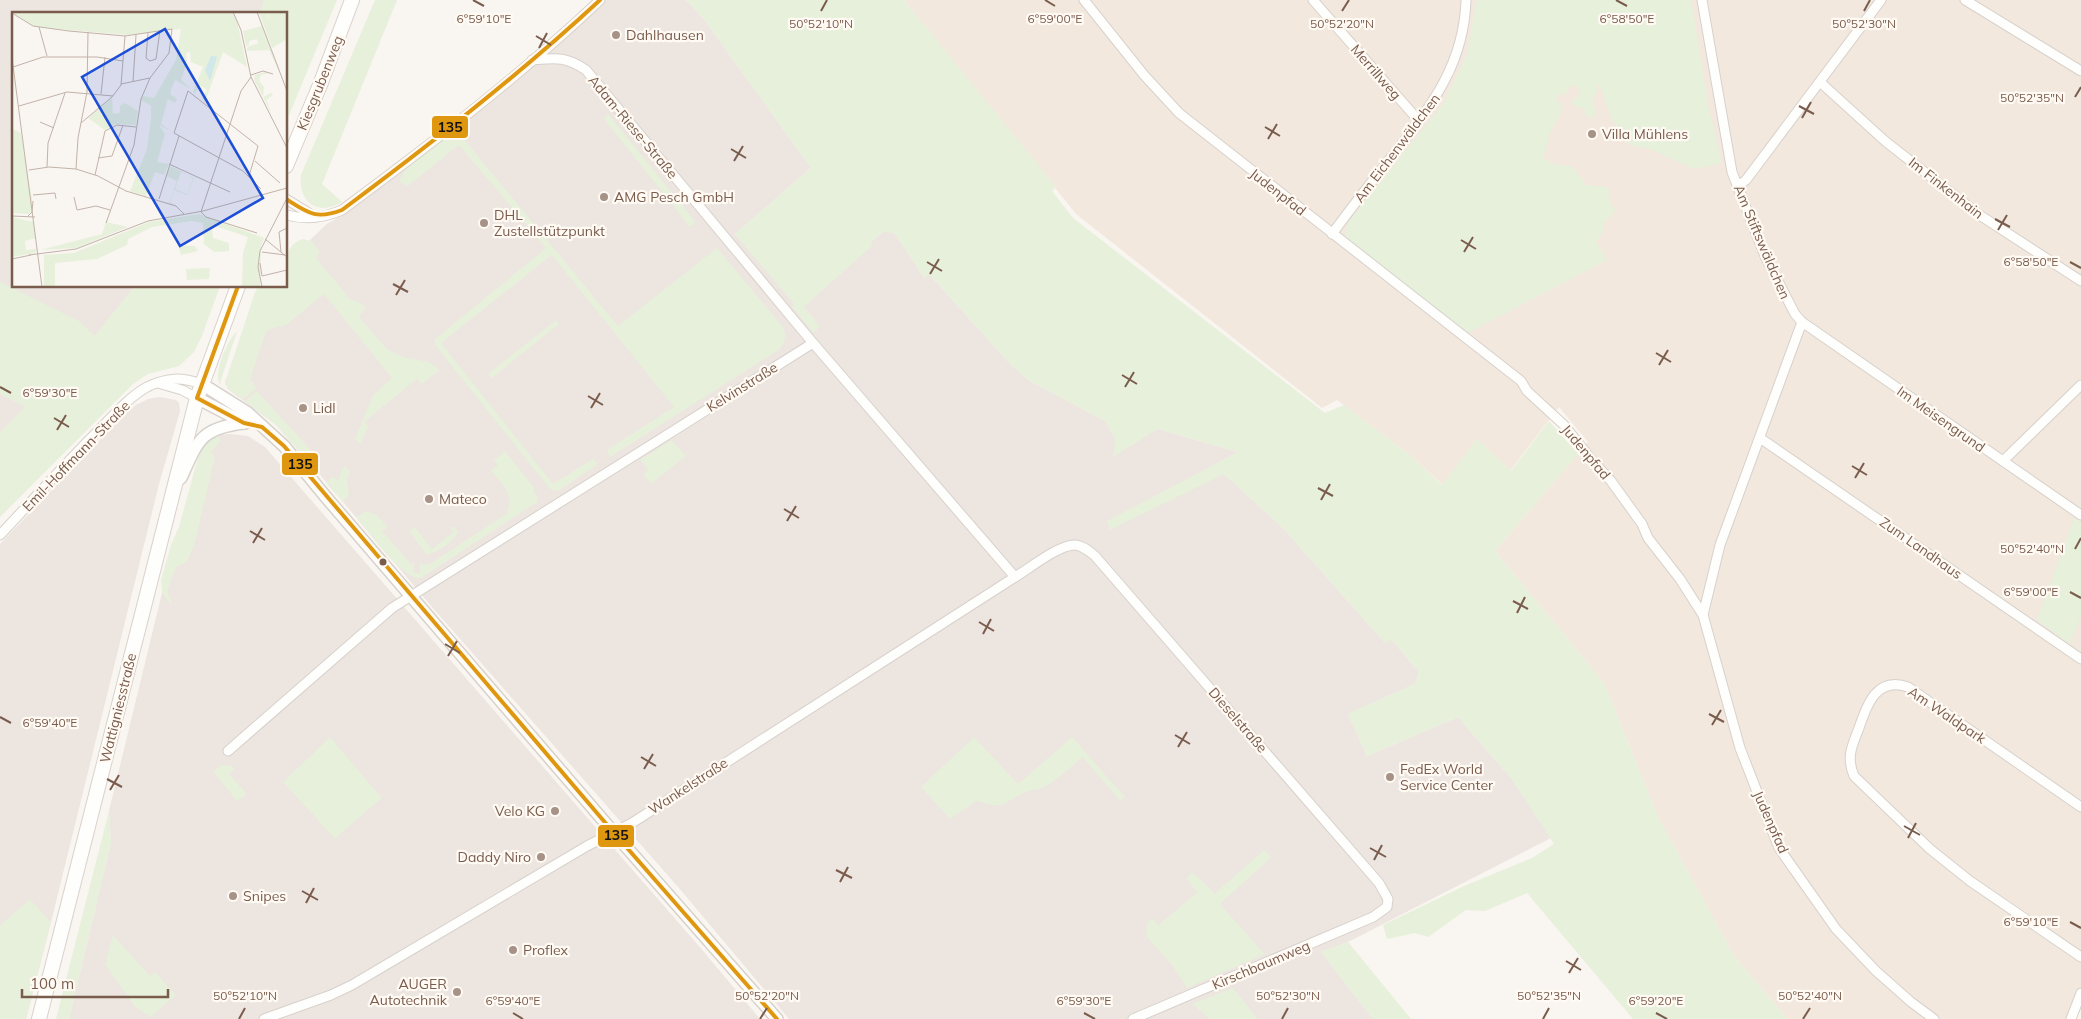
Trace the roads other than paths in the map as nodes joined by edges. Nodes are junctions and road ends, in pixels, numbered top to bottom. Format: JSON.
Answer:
{"nodes":[{"id":1,"x":352,"y":0,"type":"edge"},
{"id":2,"x":600,"y":0,"type":"edge"},
{"id":3,"x":1084,"y":0,"type":"edge"},
{"id":4,"x":1313,"y":0,"type":"edge"},
{"id":5,"x":1466,"y":0,"type":"edge"},
{"id":6,"x":1702,"y":0,"type":"edge"},
{"id":7,"x":1882,"y":0,"type":"edge"},
{"id":8,"x":1965,"y":0,"type":"edge"},
{"id":9,"x":532,"y":60,"type":"junction"},
{"id":10,"x":2081,"y":70,"type":"edge"},
{"id":11,"x":1820,"y":82,"type":"junction"},
{"id":12,"x":1419,"y":121,"type":"junction"},
{"id":13,"x":288,"y":161,"type":"edge"},
{"id":14,"x":1738,"y":186,"type":"junction"},
{"id":15,"x":288,"y":200,"type":"edge"},
{"id":16,"x":288,"y":215,"type":"edge"},
{"id":17,"x":315,"y":217,"type":"junction"},
{"id":18,"x":1332,"y":234,"type":"junction"},
{"id":19,"x":2081,"y":282,"type":"edge"},
{"id":20,"x":237,"y":288,"type":"edge"},
{"id":21,"x":1802,"y":322,"type":"junction"},
{"id":22,"x":813,"y":343,"type":"junction"},
{"id":23,"x":158,"y":383,"type":"junction"},
{"id":24,"x":202,"y":384,"type":"junction"},
{"id":25,"x":2081,"y":385,"type":"edge"},
{"id":26,"x":197,"y":398,"type":"junction"},
{"id":27,"x":244,"y":422,"type":"junction"},
{"id":28,"x":262,"y":427,"type":"junction"},
{"id":29,"x":1760,"y":438,"type":"junction"},
{"id":30,"x":2003,"y":461,"type":"junction"},
{"id":31,"x":172,"y":498,"type":"junction"},
{"id":32,"x":2081,"y":515,"type":"edge"},
{"id":33,"x":0,"y":535,"type":"edge"},
{"id":34,"x":1074,"y":545,"type":"joint"},
{"id":35,"x":1015,"y":577,"type":"junction"},
{"id":36,"x":410,"y":596,"type":"junction"},
{"id":37,"x":1703,"y":615,"type":"junction"},
{"id":38,"x":2081,"y":659,"type":"edge"},
{"id":39,"x":228,"y":751,"type":"dead end"},
{"id":40,"x":2081,"y":807,"type":"edge"},
{"id":41,"x":614,"y":833,"type":"junction"},
{"id":42,"x":1387,"y":907,"type":"joint"},
{"id":43,"x":2081,"y":957,"type":"edge"},
{"id":44,"x":2081,"y":993,"type":"edge"},
{"id":45,"x":285,"y":1016,"type":"edge"},
{"id":46,"x":39,"y":1019,"type":"edge"},
{"id":47,"x":264,"y":1019,"type":"edge"},
{"id":48,"x":777,"y":1019,"type":"edge"},
{"id":49,"x":1133,"y":1019,"type":"edge"},
{"id":50,"x":1934,"y":1019,"type":"edge"},
{"id":51,"x":2071,"y":1019,"type":"edge"}],
"edges":[{"from":1,"to":13,"type":"main road","name":"Kiesgrubenweg"},
{"from":2,"to":9,"type":"street"},
{"from":3,"to":18,"type":"street","name":"Judenpfad"},
{"from":4,"to":12,"type":"street","name":"Merrillweg"},
{"from":5,"to":12,"type":"street","name":"Am Eichenwäldchen"},
{"from":6,"to":14,"type":"street","name":"Am Stiftswäldchen"},
{"from":7,"to":11,"type":"street"},
{"from":8,"to":10,"type":"street"},
{"from":9,"to":17,"type":"street"},
{"from":9,"to":22,"type":"street","name":"Adam-Riese-Straße"},
{"from":11,"to":14,"type":"street"},
{"from":11,"to":19,"type":"street","name":"Im Finkenhain"},
{"from":12,"to":18,"type":"street","name":"Am Eichenwäldchen"},
{"from":14,"to":21,"type":"street","name":"Am Stiftswäldchen"},
{"from":15,"to":17,"type":"street"},
{"from":16,"to":17,"type":"street"},
{"from":18,"to":37,"type":"street","name":"Judenpfad"},
{"from":20,"to":24,"type":"main road"},
{"from":21,"to":29,"type":"street"},
{"from":21,"to":30,"type":"street","name":"Im Meisengrund"},
{"from":22,"to":35,"type":"street"},
{"from":22,"to":36,"type":"street","name":"Kelvinstraße"},
{"from":23,"to":24,"type":"street","name":"Emil-Hoffmann-Straße"},
{"from":23,"to":26,"type":"street","name":"Emil-Hoffmann-Straße"},
{"from":23,"to":33,"type":"street","name":"Emil-Hoffmann-Straße"},
{"from":24,"to":26,"type":"main road"},
{"from":24,"to":28,"type":"street","name":"Emil-Hoffmann-Straße"},
{"from":25,"to":30,"type":"street"},
{"from":26,"to":27,"type":"street","name":"Emil-Hoffmann-Straße"},
{"from":26,"to":31,"type":"main road","name":"Wattigniesstraße"},
{"from":27,"to":28,"type":"street","name":"Emil-Hoffmann-Straße"},
{"from":27,"to":31,"type":"street"},
{"from":28,"to":36,"type":"street","name":"Emil-Hoffmann-Straße"},
{"from":29,"to":37,"type":"street"},
{"from":29,"to":38,"type":"street","name":"Zum Landhaus"},
{"from":30,"to":32,"type":"street","name":"Im Meisengrund"},
{"from":31,"to":46,"type":"main road","name":"Wattigniesstraße"},
{"from":34,"to":35,"type":"street","name":"Wankelstraße"},
{"from":34,"to":42,"type":"street","name":"Dieselstraße"},
{"from":35,"to":41,"type":"street","name":"Wankelstraße"},
{"from":36,"to":39,"type":"street","name":"Kelvinstraße"},
{"from":36,"to":41,"type":"street","name":"Emil-Hoffmann-Straße"},
{"from":37,"to":50,"type":"street","name":"Judenpfad"},
{"from":40,"to":43,"type":"street","name":"Am Waldpark"},
{"from":41,"to":45,"type":"street","name":"Wankelstraße"},
{"from":41,"to":48,"type":"street","name":"Emil-Hoffmann-Straße"},
{"from":42,"to":49,"type":"street","name":"Kirschbaumweg"},
{"from":44,"to":51,"type":"street"},
{"from":45,"to":47,"type":"street","name":"Wankelstraße"}]}
